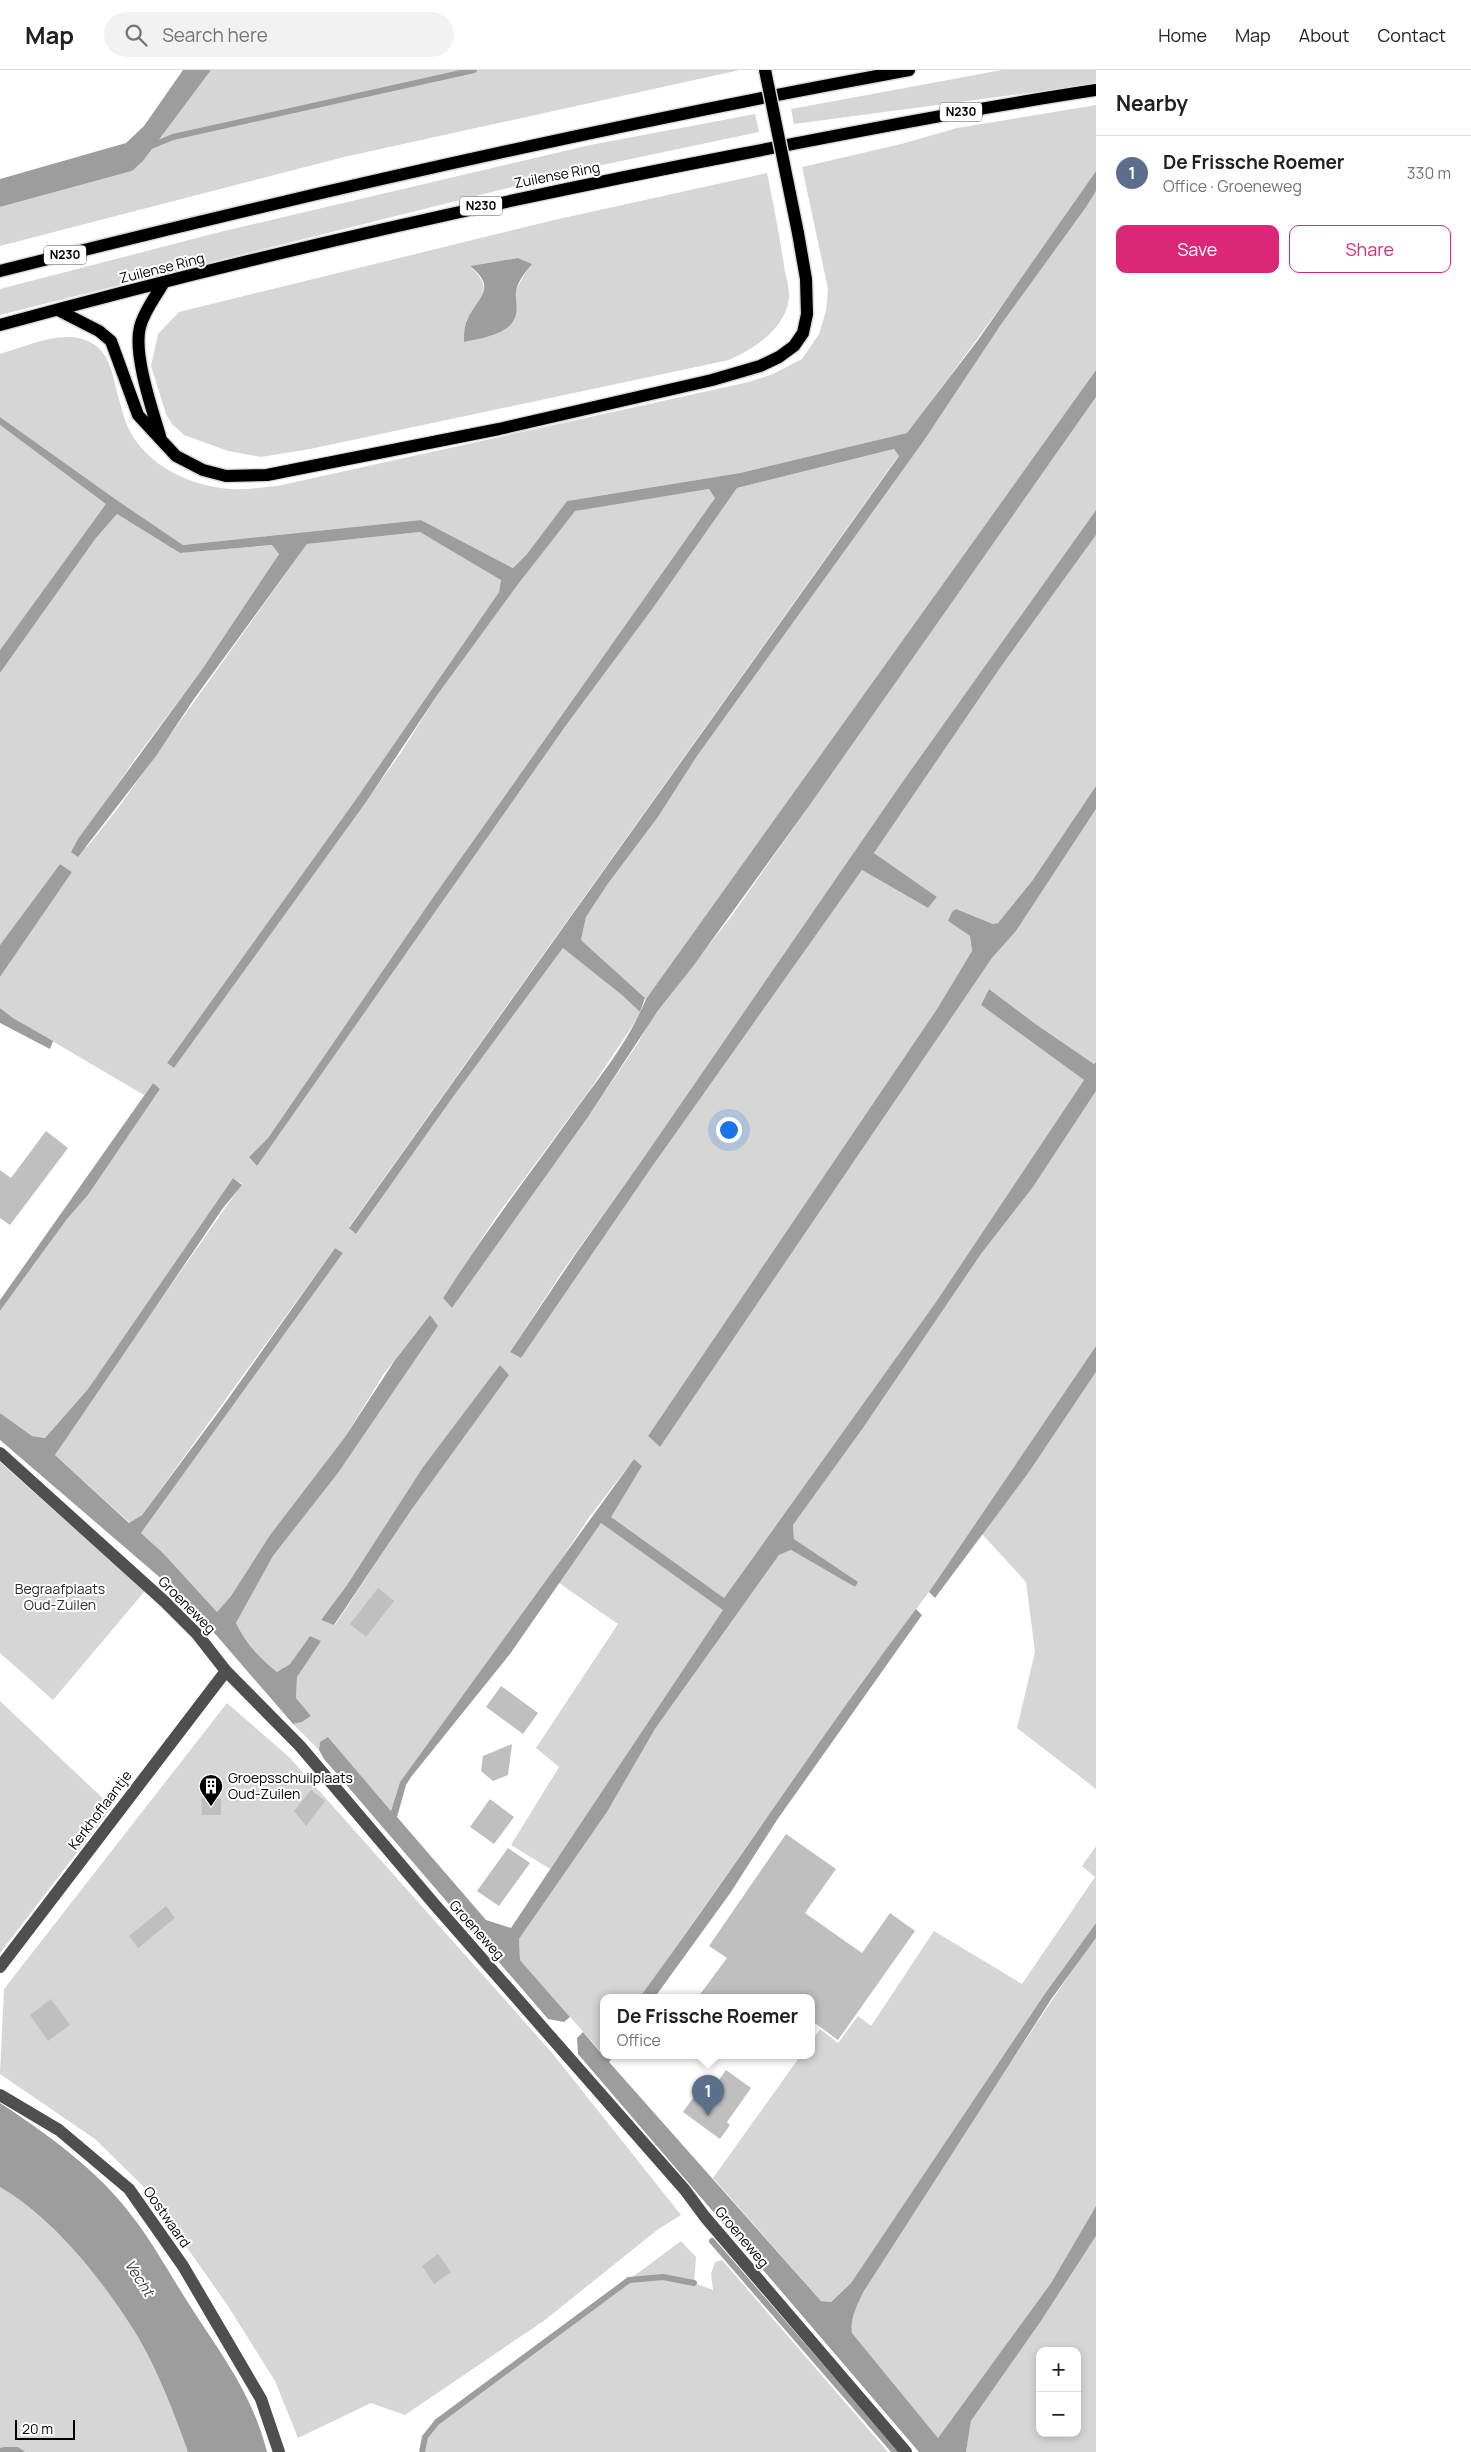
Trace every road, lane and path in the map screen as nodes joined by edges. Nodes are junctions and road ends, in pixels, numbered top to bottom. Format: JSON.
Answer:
{"nodes":[{"id":1,"x":765,"y":70,"type":"edge"},
{"id":2,"x":909,"y":70,"type":"edge"},
{"id":3,"x":1096,"y":90,"type":"edge"},
{"id":4,"x":0,"y":271,"type":"edge"},
{"id":5,"x":164,"y":282,"type":"junction"},
{"id":6,"x":58,"y":310,"type":"junction"},
{"id":7,"x":0,"y":325,"type":"edge"},
{"id":8,"x":162,"y":441,"type":"junction"},
{"id":9,"x":0,"y":1453,"type":"edge"},
{"id":10,"x":226,"y":1671,"type":"junction"},
{"id":11,"x":0,"y":1967,"type":"edge"},
{"id":12,"x":0,"y":2095,"type":"edge"},
{"id":13,"x":279,"y":2452,"type":"edge"},
{"id":14,"x":906,"y":2452,"type":"edge"}],
"edges":[{"from":1,"to":8,"type":"main road","bridge":true},
{"from":2,"to":4,"type":"main road","number":"N230"},
{"from":3,"to":5,"type":"main road","name":"Zuilense Ring","number":"N230"},
{"from":5,"to":6,"type":"main road","name":"Zuilense Ring","number":"N230"},
{"from":5,"to":8,"type":"main road"},
{"from":6,"to":7,"type":"main road","name":"Zuilense Ring","number":"N230"},
{"from":6,"to":8,"type":"main road"},
{"from":9,"to":10,"type":"street","name":"Groeneweg"},
{"from":10,"to":11,"type":"street","name":"Kerkhoflaantje"},
{"from":10,"to":14,"type":"street","name":"Groeneweg"},
{"from":12,"to":13,"type":"street","name":"Oostwaard"}]}
